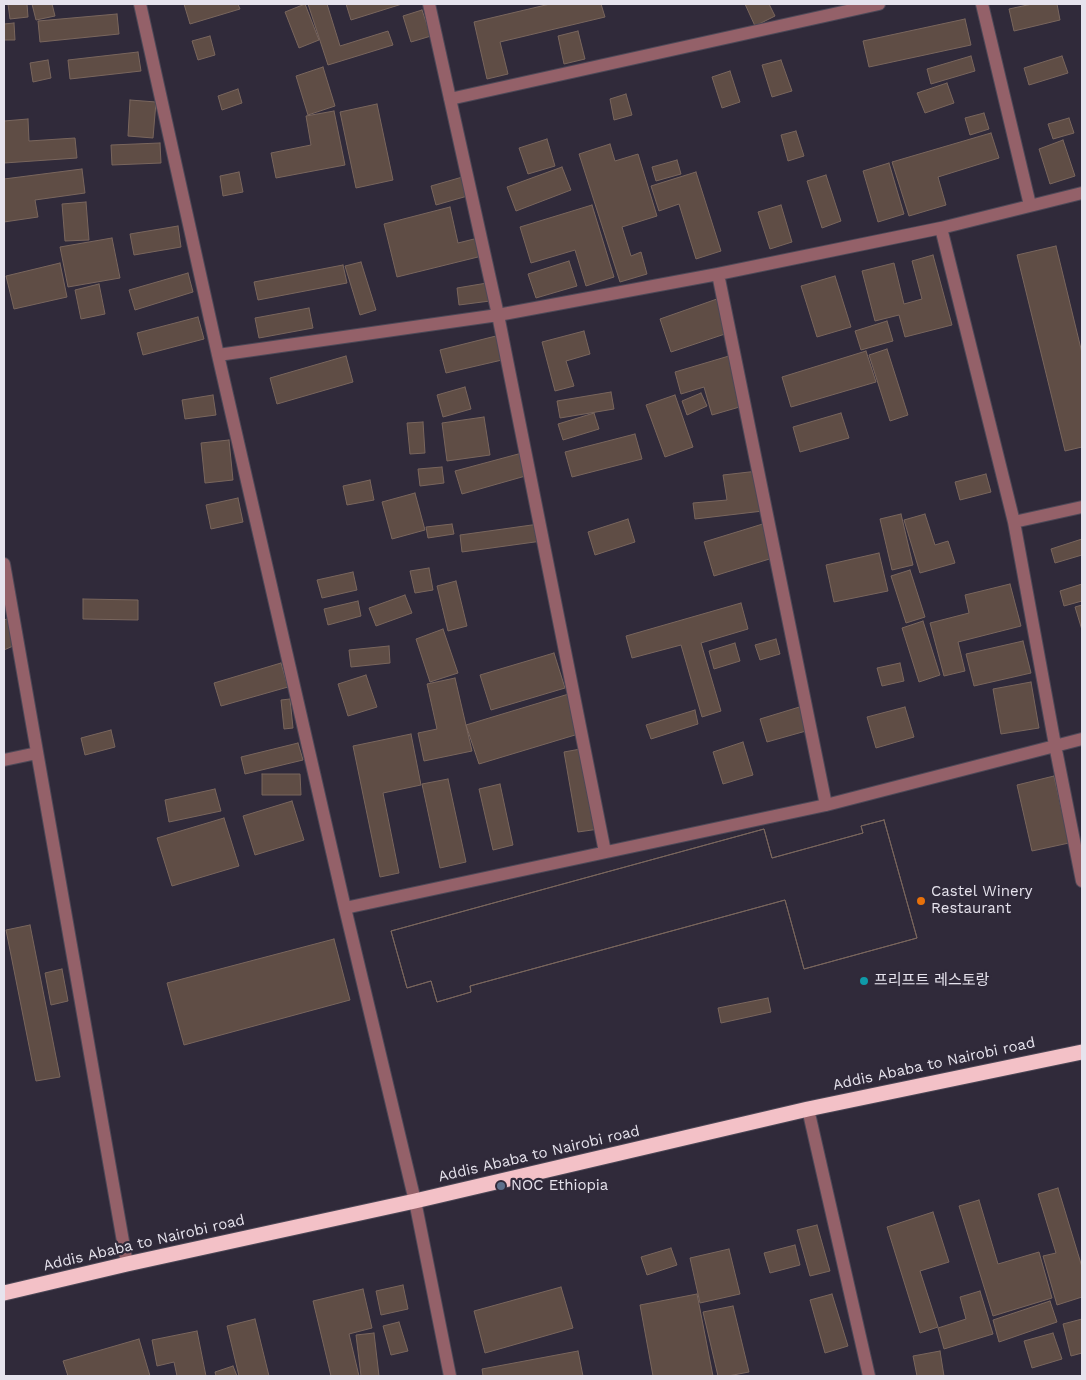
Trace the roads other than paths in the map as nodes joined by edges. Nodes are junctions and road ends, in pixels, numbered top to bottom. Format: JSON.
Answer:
{"nodes":[{"id":1,"x":140,"y":4,"type":"edge"},
{"id":2,"x":429,"y":4,"type":"edge"},
{"id":3,"x":879,"y":4,"type":"edge"},
{"id":4,"x":982,"y":4,"type":"edge"},
{"id":5,"x":450,"y":99,"type":"junction"},
{"id":6,"x":1082,"y":193,"type":"edge"},
{"id":7,"x":1030,"y":205,"type":"junction"},
{"id":8,"x":941,"y":228,"type":"junction"},
{"id":9,"x":718,"y":274,"type":"junction"},
{"id":10,"x":498,"y":315,"type":"junction"},
{"id":11,"x":218,"y":355,"type":"junction"},
{"id":12,"x":1082,"y":507,"type":"edge"},
{"id":13,"x":1014,"y":522,"type":"junction"},
{"id":14,"x":4,"y":564,"type":"edge"},
{"id":15,"x":1082,"y":739,"type":"edge"},
{"id":16,"x":1055,"y":745,"type":"junction"},
{"id":17,"x":38,"y":753,"type":"junction"},
{"id":18,"x":4,"y":760,"type":"edge"},
{"id":19,"x":826,"y":805,"type":"junction"},
{"id":20,"x":605,"y":852,"type":"junction"},
{"id":21,"x":1082,"y":881,"type":"edge"},
{"id":22,"x":345,"y":908,"type":"junction"},
{"id":23,"x":1082,"y":1052,"type":"edge"},
{"id":24,"x":808,"y":1108,"type":"junction"},
{"id":25,"x":415,"y":1201,"type":"junction"},
{"id":26,"x":127,"y":1264,"type":"junction"},
{"id":27,"x":4,"y":1293,"type":"edge"},
{"id":28,"x":450,"y":1376,"type":"edge"},
{"id":29,"x":870,"y":1376,"type":"edge"}],
"edges":[{"from":1,"to":11,"type":"street"},
{"from":2,"to":5,"type":"street"},
{"from":3,"to":5,"type":"street"},
{"from":4,"to":7,"type":"street"},
{"from":5,"to":10,"type":"street"},
{"from":6,"to":7,"type":"street"},
{"from":7,"to":8,"type":"street"},
{"from":8,"to":9,"type":"street"},
{"from":8,"to":13,"type":"street"},
{"from":9,"to":10,"type":"street"},
{"from":9,"to":19,"type":"street"},
{"from":10,"to":11,"type":"street"},
{"from":10,"to":20,"type":"street"},
{"from":11,"to":22,"type":"street"},
{"from":12,"to":13,"type":"street"},
{"from":13,"to":16,"type":"street"},
{"from":14,"to":17,"type":"street"},
{"from":15,"to":16,"type":"street"},
{"from":16,"to":19,"type":"street"},
{"from":16,"to":21,"type":"street"},
{"from":17,"to":18,"type":"street"},
{"from":17,"to":26,"type":"street"},
{"from":19,"to":20,"type":"street"},
{"from":20,"to":22,"type":"street"},
{"from":22,"to":25,"type":"street"},
{"from":23,"to":24,"type":"highway","name":"Addis Ababa to Nairobi road"},
{"from":24,"to":25,"type":"highway","name":"Addis Ababa to Nairobi road"},
{"from":24,"to":29,"type":"street"},
{"from":25,"to":26,"type":"highway","name":"Addis Ababa to Nairobi road"},
{"from":25,"to":28,"type":"street"},
{"from":26,"to":27,"type":"highway","name":"Addis Ababa to Nairobi road"}]}
